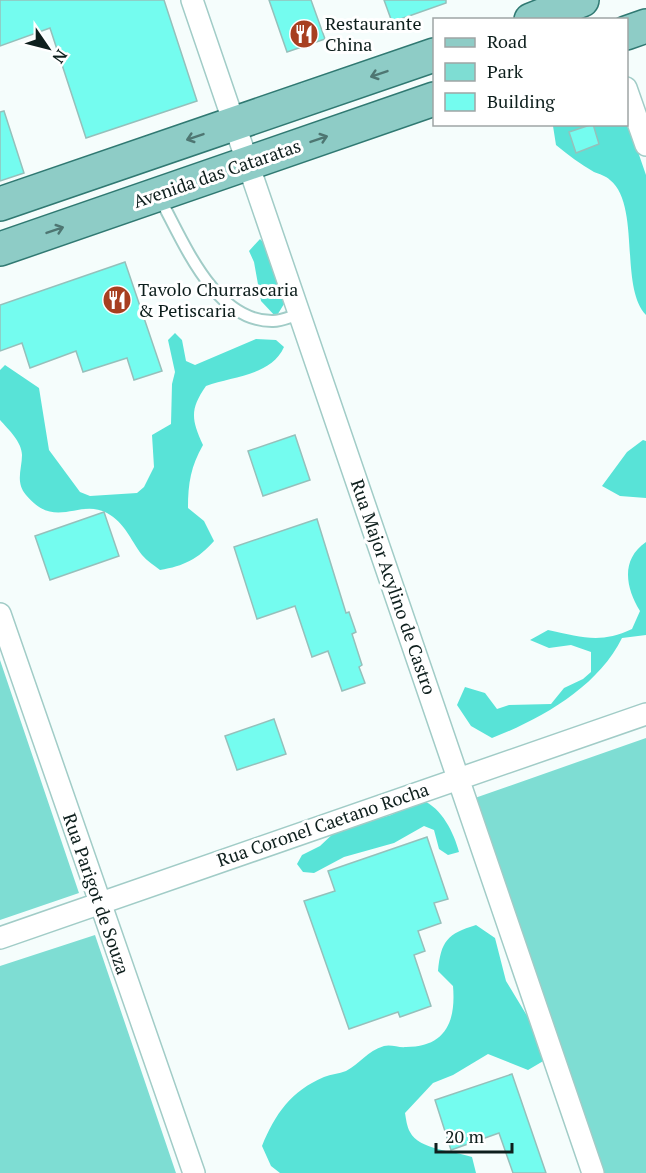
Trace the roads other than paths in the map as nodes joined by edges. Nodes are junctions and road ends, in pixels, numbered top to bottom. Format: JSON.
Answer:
{"nodes":[{"id":1,"x":192,"y":0,"type":"edge"},
{"id":2,"x":582,"y":0,"type":"edge"},
{"id":3,"x":536,"y":18,"type":"edge"},
{"id":4,"x":646,"y":26,"type":"edge"},
{"id":5,"x":628,"y":33,"type":"edge"},
{"id":6,"x":433,"y":56,"type":"edge"},
{"id":7,"x":628,"y":91,"type":"edge"},
{"id":8,"x":433,"y":100,"type":"edge"},
{"id":9,"x":234,"y":124,"type":"junction"},
{"id":10,"x":646,"y":145,"type":"edge"},
{"id":11,"x":249,"y":164,"type":"junction"},
{"id":12,"x":157,"y":194,"type":"junction"},
{"id":13,"x":0,"y":204,"type":"edge"},
{"id":14,"x":0,"y":249,"type":"edge"},
{"id":15,"x":300,"y":314,"type":"junction"},
{"id":16,"x":0,"y":614,"type":"edge"},
{"id":17,"x":646,"y":714,"type":"edge"},
{"id":18,"x":458,"y":778,"type":"junction"},
{"id":19,"x":99,"y":904,"type":"junction"},
{"id":20,"x":0,"y":938,"type":"edge"},
{"id":21,"x":194,"y":1173,"type":"edge"},
{"id":22,"x":593,"y":1173,"type":"edge"}],
"edges":[{"from":1,"to":9,"type":"street","name":"Rua Major Acylino de Castro"},
{"from":2,"to":3,"type":"main road"},
{"from":4,"to":5,"type":"main road"},
{"from":6,"to":9,"type":"main road","one_way":true},
{"from":7,"to":10,"type":"street"},
{"from":11,"to":8,"type":"main road","name":"Avenida das Cataratas","one_way":true},
{"from":9,"to":11,"type":"street","name":"Rua Major Acylino de Castro"},
{"from":9,"to":13,"type":"main road","one_way":true},
{"from":11,"to":12,"type":"main road","name":"Avenida das Cataratas"},
{"from":11,"to":15,"type":"street","name":"Rua Major Acylino de Castro"},
{"from":14,"to":12,"type":"main road","name":"Avenida das Cataratas","one_way":true},
{"from":12,"to":15,"type":"lane"},
{"from":15,"to":18,"type":"street","name":"Rua Major Acylino de Castro"},
{"from":16,"to":19,"type":"street","name":"Rua Parigot de Souza"},
{"from":17,"to":18,"type":"street","name":"Rua Coronel Caetano Rocha"},
{"from":18,"to":19,"type":"street","name":"Rua Coronel Caetano Rocha"},
{"from":18,"to":22,"type":"street","name":"Rua Major Acylino de Castro"},
{"from":19,"to":20,"type":"street","name":"Rua Coronel Caetano Rocha"},
{"from":19,"to":21,"type":"street","name":"Rua Parigot de Souza"}]}
